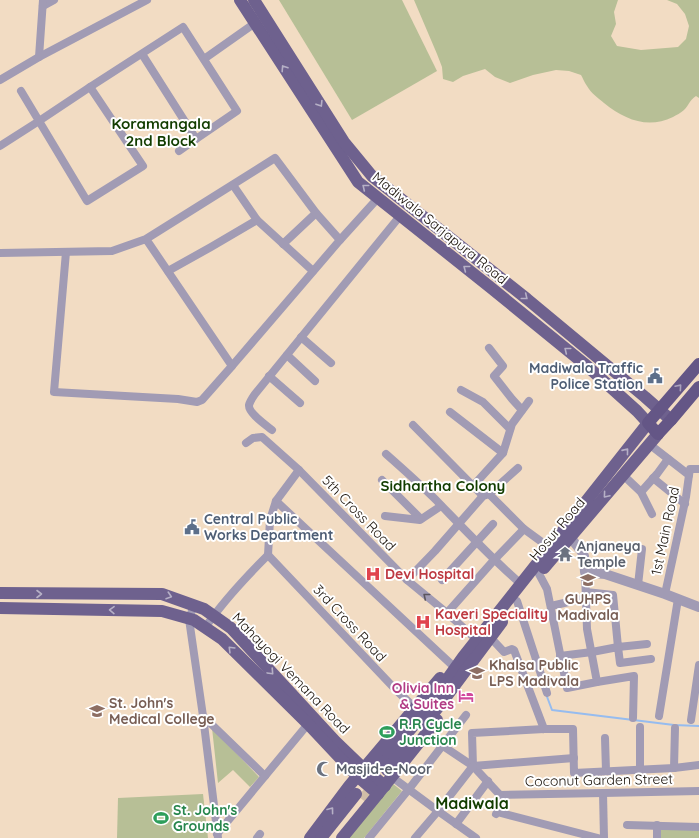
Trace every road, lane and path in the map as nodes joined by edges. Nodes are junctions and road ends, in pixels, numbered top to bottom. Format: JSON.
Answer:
{"nodes":[{"id":1,"x":54,"y":0,"type":"edge"},
{"id":2,"x":146,"y":0,"type":"edge"},
{"id":3,"x":240,"y":0,"type":"edge"},
{"id":4,"x":254,"y":0,"type":"edge"},
{"id":5,"x":43,"y":3,"type":"edge"},
{"id":6,"x":255,"y":23,"type":"junction"},
{"id":7,"x":142,"y":54,"type":"junction"},
{"id":8,"x":39,"y":57,"type":"junction"},
{"id":9,"x":204,"y":59,"type":"junction"},
{"id":10,"x":298,"y":78,"type":"junction"},
{"id":11,"x":0,"y":80,"type":"edge"},
{"id":12,"x":90,"y":87,"type":"junction"},
{"id":13,"x":20,"y":91,"type":"dead end"},
{"id":14,"x":39,"y":121,"type":"junction"},
{"id":15,"x":196,"y":139,"type":"junction"},
{"id":16,"x":0,"y":146,"type":"edge"},
{"id":17,"x":179,"y":151,"type":"dead end"},
{"id":18,"x":233,"y":185,"type":"junction"},
{"id":19,"x":378,"y":198,"type":"junction"},
{"id":20,"x":316,"y":213,"type":"junction"},
{"id":21,"x":400,"y":216,"type":"junction"},
{"id":22,"x":257,"y":220,"type":"junction"},
{"id":23,"x":146,"y":239,"type":"junction"},
{"id":24,"x":340,"y":240,"type":"junction"},
{"id":25,"x":283,"y":244,"type":"junction"},
{"id":26,"x":66,"y":252,"type":"junction"},
{"id":27,"x":0,"y":253,"type":"edge"},
{"id":28,"x":168,"y":271,"type":"junction"},
{"id":29,"x":313,"y":271,"type":"junction"},
{"id":30,"x":302,"y":337,"type":"junction"},
{"id":31,"x":489,"y":348,"type":"dead end"},
{"id":32,"x":286,"y":355,"type":"junction"},
{"id":33,"x":332,"y":363,"type":"dead end"},
{"id":34,"x":699,"y":364,"type":"edge"},
{"id":35,"x":232,"y":366,"type":"junction"},
{"id":36,"x":269,"y":376,"type":"junction"},
{"id":37,"x":315,"y":381,"type":"dead end"},
{"id":38,"x":699,"y":387,"type":"edge"},
{"id":39,"x":461,"y":390,"type":"dead end"},
{"id":40,"x":529,"y":401,"type":"dead end"},
{"id":41,"x":300,"y":403,"type":"dead end"},
{"id":42,"x":522,"y":410,"type":"junction"},
{"id":43,"x":659,"y":410,"type":"junction"},
{"id":44,"x":450,"y":412,"type":"dead end"},
{"id":45,"x":671,"y":420,"type":"junction"},
{"id":46,"x":648,"y":423,"type":"junction"},
{"id":47,"x":413,"y":426,"type":"dead end"},
{"id":48,"x":510,"y":429,"type":"junction"},
{"id":49,"x":272,"y":430,"type":"dead end"},
{"id":50,"x":658,"y":434,"type":"junction"},
{"id":51,"x":246,"y":443,"type":"dead end"},
{"id":52,"x":649,"y":444,"type":"junction"},
{"id":53,"x":503,"y":453,"type":"junction"},
{"id":54,"x":386,"y":454,"type":"dead end"},
{"id":55,"x":668,"y":459,"type":"junction"},
{"id":56,"x":518,"y":468,"type":"dead end"},
{"id":57,"x":699,"y":469,"type":"edge"},
{"id":58,"x":299,"y":470,"type":"junction"},
{"id":59,"x":623,"y":475,"type":"junction"},
{"id":60,"x":689,"y":475,"type":"junction"},
{"id":61,"x":653,"y":478,"type":"junction"},
{"id":62,"x":382,"y":480,"type":"dead end"},
{"id":63,"x":473,"y":486,"type":"junction"},
{"id":64,"x":641,"y":492,"type":"junction"},
{"id":65,"x":486,"y":495,"type":"junction"},
{"id":66,"x":276,"y":501,"type":"junction"},
{"id":67,"x":684,"y":504,"type":"junction"},
{"id":68,"x":441,"y":506,"type":"junction"},
{"id":69,"x":652,"y":514,"type":"dead end"},
{"id":70,"x":385,"y":516,"type":"dead end"},
{"id":71,"x":421,"y":519,"type":"junction"},
{"id":72,"x":458,"y":524,"type":"junction"},
{"id":73,"x":493,"y":524,"type":"dead end"},
{"id":74,"x":524,"y":529,"type":"junction"},
{"id":75,"x":570,"y":537,"type":"junction"},
{"id":76,"x":476,"y":543,"type":"junction"},
{"id":77,"x":550,"y":548,"type":"junction"},
{"id":78,"x":642,"y":549,"type":"dead end"},
{"id":79,"x":268,"y":555,"type":"junction"},
{"id":80,"x":494,"y":560,"type":"junction"},
{"id":81,"x":585,"y":572,"type":"junction"},
{"id":82,"x":539,"y":574,"type":"junction"},
{"id":83,"x":407,"y":580,"type":"junction"},
{"id":84,"x":442,"y":580,"type":"dead end"},
{"id":85,"x":522,"y":584,"type":"junction"},
{"id":86,"x":638,"y":585,"type":"junction"},
{"id":87,"x":0,"y":594,"type":"edge"},
{"id":88,"x":665,"y":594,"type":"junction"},
{"id":89,"x":586,"y":595,"type":"junction"},
{"id":90,"x":678,"y":599,"type":"junction"},
{"id":91,"x":517,"y":601,"type":"junction"},
{"id":92,"x":194,"y":605,"type":"junction"},
{"id":93,"x":551,"y":606,"type":"junction"},
{"id":94,"x":699,"y":607,"type":"edge"},
{"id":95,"x":0,"y":608,"type":"edge"},
{"id":96,"x":447,"y":613,"type":"junction"},
{"id":97,"x":213,"y":615,"type":"junction"},
{"id":98,"x":189,"y":619,"type":"junction"},
{"id":99,"x":205,"y":628,"type":"junction"},
{"id":100,"x":490,"y":637,"type":"junction"},
{"id":101,"x":477,"y":640,"type":"junction"},
{"id":102,"x":647,"y":644,"type":"dead end"},
{"id":103,"x":618,"y":647,"type":"junction"},
{"id":104,"x":592,"y":652,"type":"junction"},
{"id":105,"x":560,"y":656,"type":"junction"},
{"id":106,"x":463,"y":657,"type":"junction"},
{"id":107,"x":651,"y":659,"type":"dead end"},
{"id":108,"x":451,"y":664,"type":"junction"},
{"id":109,"x":699,"y":665,"type":"edge"},
{"id":110,"x":598,"y":682,"type":"junction"},
{"id":111,"x":547,"y":694,"type":"dead end"},
{"id":112,"x":446,"y":697,"type":"junction"},
{"id":113,"x":415,"y":708,"type":"junction"},
{"id":114,"x":466,"y":715,"type":"dead end"},
{"id":115,"x":203,"y":716,"type":"junction"},
{"id":116,"x":659,"y":716,"type":"dead end"},
{"id":117,"x":633,"y":718,"type":"dead end"},
{"id":118,"x":691,"y":720,"type":"dead end"},
{"id":119,"x":308,"y":724,"type":"junction"},
{"id":120,"x":640,"y":727,"type":"dead end"},
{"id":121,"x":675,"y":728,"type":"dead end"},
{"id":122,"x":544,"y":729,"type":"junction"},
{"id":123,"x":425,"y":734,"type":"junction"},
{"id":124,"x":605,"y":738,"type":"dead end"},
{"id":125,"x":442,"y":746,"type":"junction"},
{"id":126,"x":574,"y":758,"type":"junction"},
{"id":127,"x":699,"y":765,"type":"edge"},
{"id":128,"x":472,"y":766,"type":"junction"},
{"id":129,"x":674,"y":768,"type":"junction"},
{"id":130,"x":640,"y":769,"type":"junction"},
{"id":131,"x":606,"y":771,"type":"junction"},
{"id":132,"x":360,"y":773,"type":"junction"},
{"id":133,"x":264,"y":776,"type":"junction"},
{"id":134,"x":384,"y":778,"type":"junction"},
{"id":135,"x":488,"y":781,"type":"junction"},
{"id":136,"x":409,"y":789,"type":"junction"},
{"id":137,"x":699,"y":791,"type":"edge"},
{"id":138,"x":603,"y":793,"type":"junction"},
{"id":139,"x":500,"y":795,"type":"junction"},
{"id":140,"x":438,"y":811,"type":"junction"},
{"id":141,"x":456,"y":824,"type":"junction"},
{"id":142,"x":627,"y":825,"type":"dead end"},
{"id":143,"x":657,"y":826,"type":"junction"},
{"id":144,"x":699,"y":827,"type":"edge"},
{"id":145,"x":217,"y":836,"type":"edge"},
{"id":146,"x":419,"y":837,"type":"edge"},
{"id":147,"x":310,"y":838,"type":"edge"},
{"id":148,"x":321,"y":838,"type":"edge"},
{"id":149,"x":332,"y":838,"type":"edge"},
{"id":150,"x":342,"y":838,"type":"edge"},
{"id":151,"x":370,"y":838,"type":"edge"},
{"id":152,"x":476,"y":838,"type":"edge"},
{"id":153,"x":598,"y":838,"type":"edge"},
{"id":154,"x":604,"y":838,"type":"edge"},
{"id":155,"x":657,"y":838,"type":"edge"}],
"edges":[{"from":1,"to":5,"type":"street"},
{"from":2,"to":8,"type":"street"},
{"from":3,"to":6,"type":"main road","name":"Madiwala Sarjapura Road"},
{"from":4,"to":10,"type":"main road","name":"Madiwala Sarjapura Road"},
{"from":5,"to":8,"type":"street"},
{"from":6,"to":9,"type":"street"},
{"from":10,"to":6,"type":"main road","name":"Madiwala Sarjapura Road","one_way":true},
{"from":7,"to":9,"type":"street"},
{"from":7,"to":12,"type":"street"},
{"from":7,"to":15,"type":"street"},
{"from":8,"to":11,"type":"street"},
{"from":9,"to":15,"type":"street"},
{"from":19,"to":10,"type":"main road","name":"Madiwala Sarjapura Road","one_way":true},
{"from":10,"to":43,"type":"main road","name":"Madiwala Sarjapura Road","one_way":true},
{"from":12,"to":14,"type":"street"},
{"from":12,"to":14,"type":"street"},
{"from":13,"to":14,"type":"street"},
{"from":14,"to":16,"type":"street"},
{"from":15,"to":17,"type":"street"},
{"from":18,"to":20,"type":"street"},
{"from":18,"to":22,"type":"street"},
{"from":18,"to":23,"type":"street"},
{"from":19,"to":21,"type":"main road","name":"Madiwala Sarjapura Road"},
{"from":19,"to":24,"type":"street"},
{"from":20,"to":24,"type":"street"},
{"from":20,"to":25,"type":"street"},
{"from":21,"to":30,"type":"street"},
{"from":46,"to":21,"type":"main road","name":"Madiwala Sarjapura Road","one_way":true},
{"from":22,"to":25,"type":"street"},
{"from":22,"to":28,"type":"street"},
{"from":23,"to":26,"type":"street"},
{"from":23,"to":28,"type":"street"},
{"from":24,"to":29,"type":"street"},
{"from":25,"to":29,"type":"street"},
{"from":26,"to":27,"type":"street"},
{"from":26,"to":35,"type":"street"},
{"from":28,"to":35,"type":"street"},
{"from":29,"to":35,"type":"street"},
{"from":30,"to":32,"type":"street"},
{"from":30,"to":33,"type":"street"},
{"from":31,"to":42,"type":"street"},
{"from":32,"to":36,"type":"street"},
{"from":32,"to":37,"type":"street"},
{"from":43,"to":34,"type":"highway","name":"Hosur Road","one_way":true},
{"from":36,"to":41,"type":"street"},
{"from":36,"to":49,"type":"street"},
{"from":38,"to":45,"type":"highway","name":"Hosur Road"},
{"from":39,"to":48,"type":"street"},
{"from":40,"to":42,"type":"street"},
{"from":42,"to":48,"type":"street"},
{"from":43,"to":45,"type":"main road","name":"Madiwala Sarjapura Road"},
{"from":43,"to":46,"type":"highway","name":"Hosur Road"},
{"from":44,"to":53,"type":"street"},
{"from":45,"to":50,"type":"highway","name":"Hosur Road"},
{"from":46,"to":50,"type":"highway"},
{"from":77,"to":46,"type":"main road","name":"Hosur Road","one_way":true},
{"from":47,"to":63,"type":"street"},
{"from":48,"to":53,"type":"street"},
{"from":50,"to":52,"type":"main road","name":"Hosur Road"},
{"from":51,"to":58,"type":"street","name":"5th Cross Road"},
{"from":52,"to":55,"type":"street","name":"1st Main Road"},
{"from":52,"to":59,"type":"main road","name":"Hosur Road"},
{"from":53,"to":63,"type":"street"},
{"from":54,"to":68,"type":"street"},
{"from":55,"to":60,"type":"street","name":"1st Main Road"},
{"from":55,"to":61,"type":"street"},
{"from":56,"to":65,"type":"street"},
{"from":57,"to":60,"type":"street"},
{"from":58,"to":66,"type":"street"},
{"from":58,"to":83,"type":"street","name":"5th Cross Road"},
{"from":59,"to":64,"type":"street"},
{"from":59,"to":75,"type":"main road","name":"Hosur Road","one_way":true},
{"from":60,"to":67,"type":"street","name":"1st Main Road"},
{"from":61,"to":64,"type":"street"},
{"from":61,"to":67,"type":"street"},
{"from":62,"to":71,"type":"street"},
{"from":63,"to":65,"type":"street"},
{"from":64,"to":69,"type":"street"},
{"from":65,"to":72,"type":"street"},
{"from":65,"to":74,"type":"street"},
{"from":66,"to":79,"type":"street"},
{"from":66,"to":108,"type":"street"},
{"from":67,"to":88,"type":"street","name":"1st Main Road"},
{"from":68,"to":71,"type":"street"},
{"from":68,"to":72,"type":"street"},
{"from":70,"to":71,"type":"street"},
{"from":72,"to":76,"type":"street"},
{"from":72,"to":83,"type":"street"},
{"from":73,"to":76,"type":"street"},
{"from":74,"to":77,"type":"street"},
{"from":74,"to":80,"type":"street"},
{"from":75,"to":81,"type":"street"},
{"from":75,"to":82,"type":"main road","name":"Hosur Road"},
{"from":76,"to":80,"type":"street"},
{"from":76,"to":84,"type":"street"},
{"from":77,"to":85,"type":"main road","name":"Hosur Road"},
{"from":78,"to":86,"type":"street"},
{"from":79,"to":97,"type":"street"},
{"from":79,"to":113,"type":"street","name":"3rd Cross Road"},
{"from":80,"to":85,"type":"street"},
{"from":80,"to":96,"type":"street"},
{"from":81,"to":86,"type":"street"},
{"from":81,"to":89,"type":"street"},
{"from":82,"to":91,"type":"main road","name":"Hosur Road"},
{"from":82,"to":93,"type":"street"},
{"from":96,"to":83,"type":"street","name":"5th Cross Road","one_way":true},
{"from":85,"to":101,"type":"main road","name":"Hosur Road"},
{"from":86,"to":88,"type":"street"},
{"from":87,"to":92,"type":"main road","name":"Mahayogi Vemana Road","one_way":true},
{"from":88,"to":90,"type":"street"},
{"from":89,"to":93,"type":"street"},
{"from":89,"to":103,"type":"street"},
{"from":89,"to":104,"type":"street"},
{"from":90,"to":94,"type":"street"},
{"from":90,"to":116,"type":"street"},
{"from":91,"to":100,"type":"main road","name":"Hosur Road"},
{"from":91,"to":111,"type":"street"},
{"from":92,"to":97,"type":"main road","name":"Mahayogi Vemana Road"},
{"from":92,"to":98,"type":"street"},
{"from":93,"to":105,"type":"street"},
{"from":98,"to":95,"type":"main road","name":"Mahayogi Vemana Road","one_way":true},
{"from":96,"to":101,"type":"street","name":"5th Cross Road"},
{"from":97,"to":99,"type":"street"},
{"from":97,"to":132,"type":"main road","name":"Mahayogi Vemana Road","one_way":true},
{"from":98,"to":99,"type":"main road","name":"Mahayogi Vemana Road"},
{"from":98,"to":115,"type":"street"},
{"from":119,"to":99,"type":"main road","name":"Mahayogi Vemana Road","one_way":true},
{"from":100,"to":112,"type":"main road","name":"Hosur Road"},
{"from":100,"to":122,"type":"street"},
{"from":101,"to":106,"type":"main road","name":"Hosur Road"},
{"from":102,"to":103,"type":"street"},
{"from":103,"to":104,"type":"street"},
{"from":103,"to":107,"type":"street"},
{"from":104,"to":105,"type":"street"},
{"from":104,"to":110,"type":"street"},
{"from":105,"to":110,"type":"street"},
{"from":106,"to":108,"type":"main road"},
{"from":106,"to":134,"type":"main road","name":"Hosur Road"},
{"from":108,"to":113,"type":"main road"},
{"from":109,"to":118,"type":"street"},
{"from":110,"to":117,"type":"street"},
{"from":112,"to":123,"type":"main road"},
{"from":112,"to":134,"type":"main road","name":"Hosur Road"},
{"from":113,"to":132,"type":"main road"},
{"from":114,"to":125,"type":"street"},
{"from":115,"to":133,"type":"street"},
{"from":115,"to":145,"type":"street"},
{"from":119,"to":132,"type":"main road","name":"Mahayogi Vemana Road"},
{"from":119,"to":133,"type":"street"},
{"from":120,"to":130,"type":"street"},
{"from":121,"to":129,"type":"street"},
{"from":122,"to":126,"type":"street"},
{"from":122,"to":128,"type":"street"},
{"from":123,"to":125,"type":"street"},
{"from":123,"to":134,"type":"main road"},
{"from":124,"to":131,"type":"street"},
{"from":125,"to":128,"type":"street"},
{"from":125,"to":136,"type":"street"},
{"from":126,"to":128,"type":"street"},
{"from":126,"to":131,"type":"street"},
{"from":127,"to":129,"type":"street"},
{"from":128,"to":135,"type":"street"},
{"from":128,"to":140,"type":"street"},
{"from":129,"to":130,"type":"street"},
{"from":130,"to":131,"type":"street"},
{"from":132,"to":134,"type":"main road","name":"Mahayogi Vemana Road"},
{"from":147,"to":132,"type":"main road","one_way":true},
{"from":133,"to":145,"type":"street"},
{"from":134,"to":136,"type":"street"},
{"from":134,"to":150,"type":"main road"},
{"from":135,"to":139,"type":"street"},
{"from":135,"to":141,"type":"street"},
{"from":136,"to":140,"type":"street"},
{"from":136,"to":151,"type":"street"},
{"from":137,"to":138,"type":"street","name":"Coconut Garden Street"},
{"from":138,"to":139,"type":"street","name":"Coconut Garden Street"},
{"from":138,"to":154,"type":"street"},
{"from":139,"to":153,"type":"street"},
{"from":140,"to":141,"type":"street"},
{"from":140,"to":146,"type":"street"},
{"from":141,"to":152,"type":"street"},
{"from":142,"to":143,"type":"street"},
{"from":143,"to":144,"type":"street"},
{"from":143,"to":155,"type":"street"},
{"from":148,"to":149,"type":"main road"}]}
